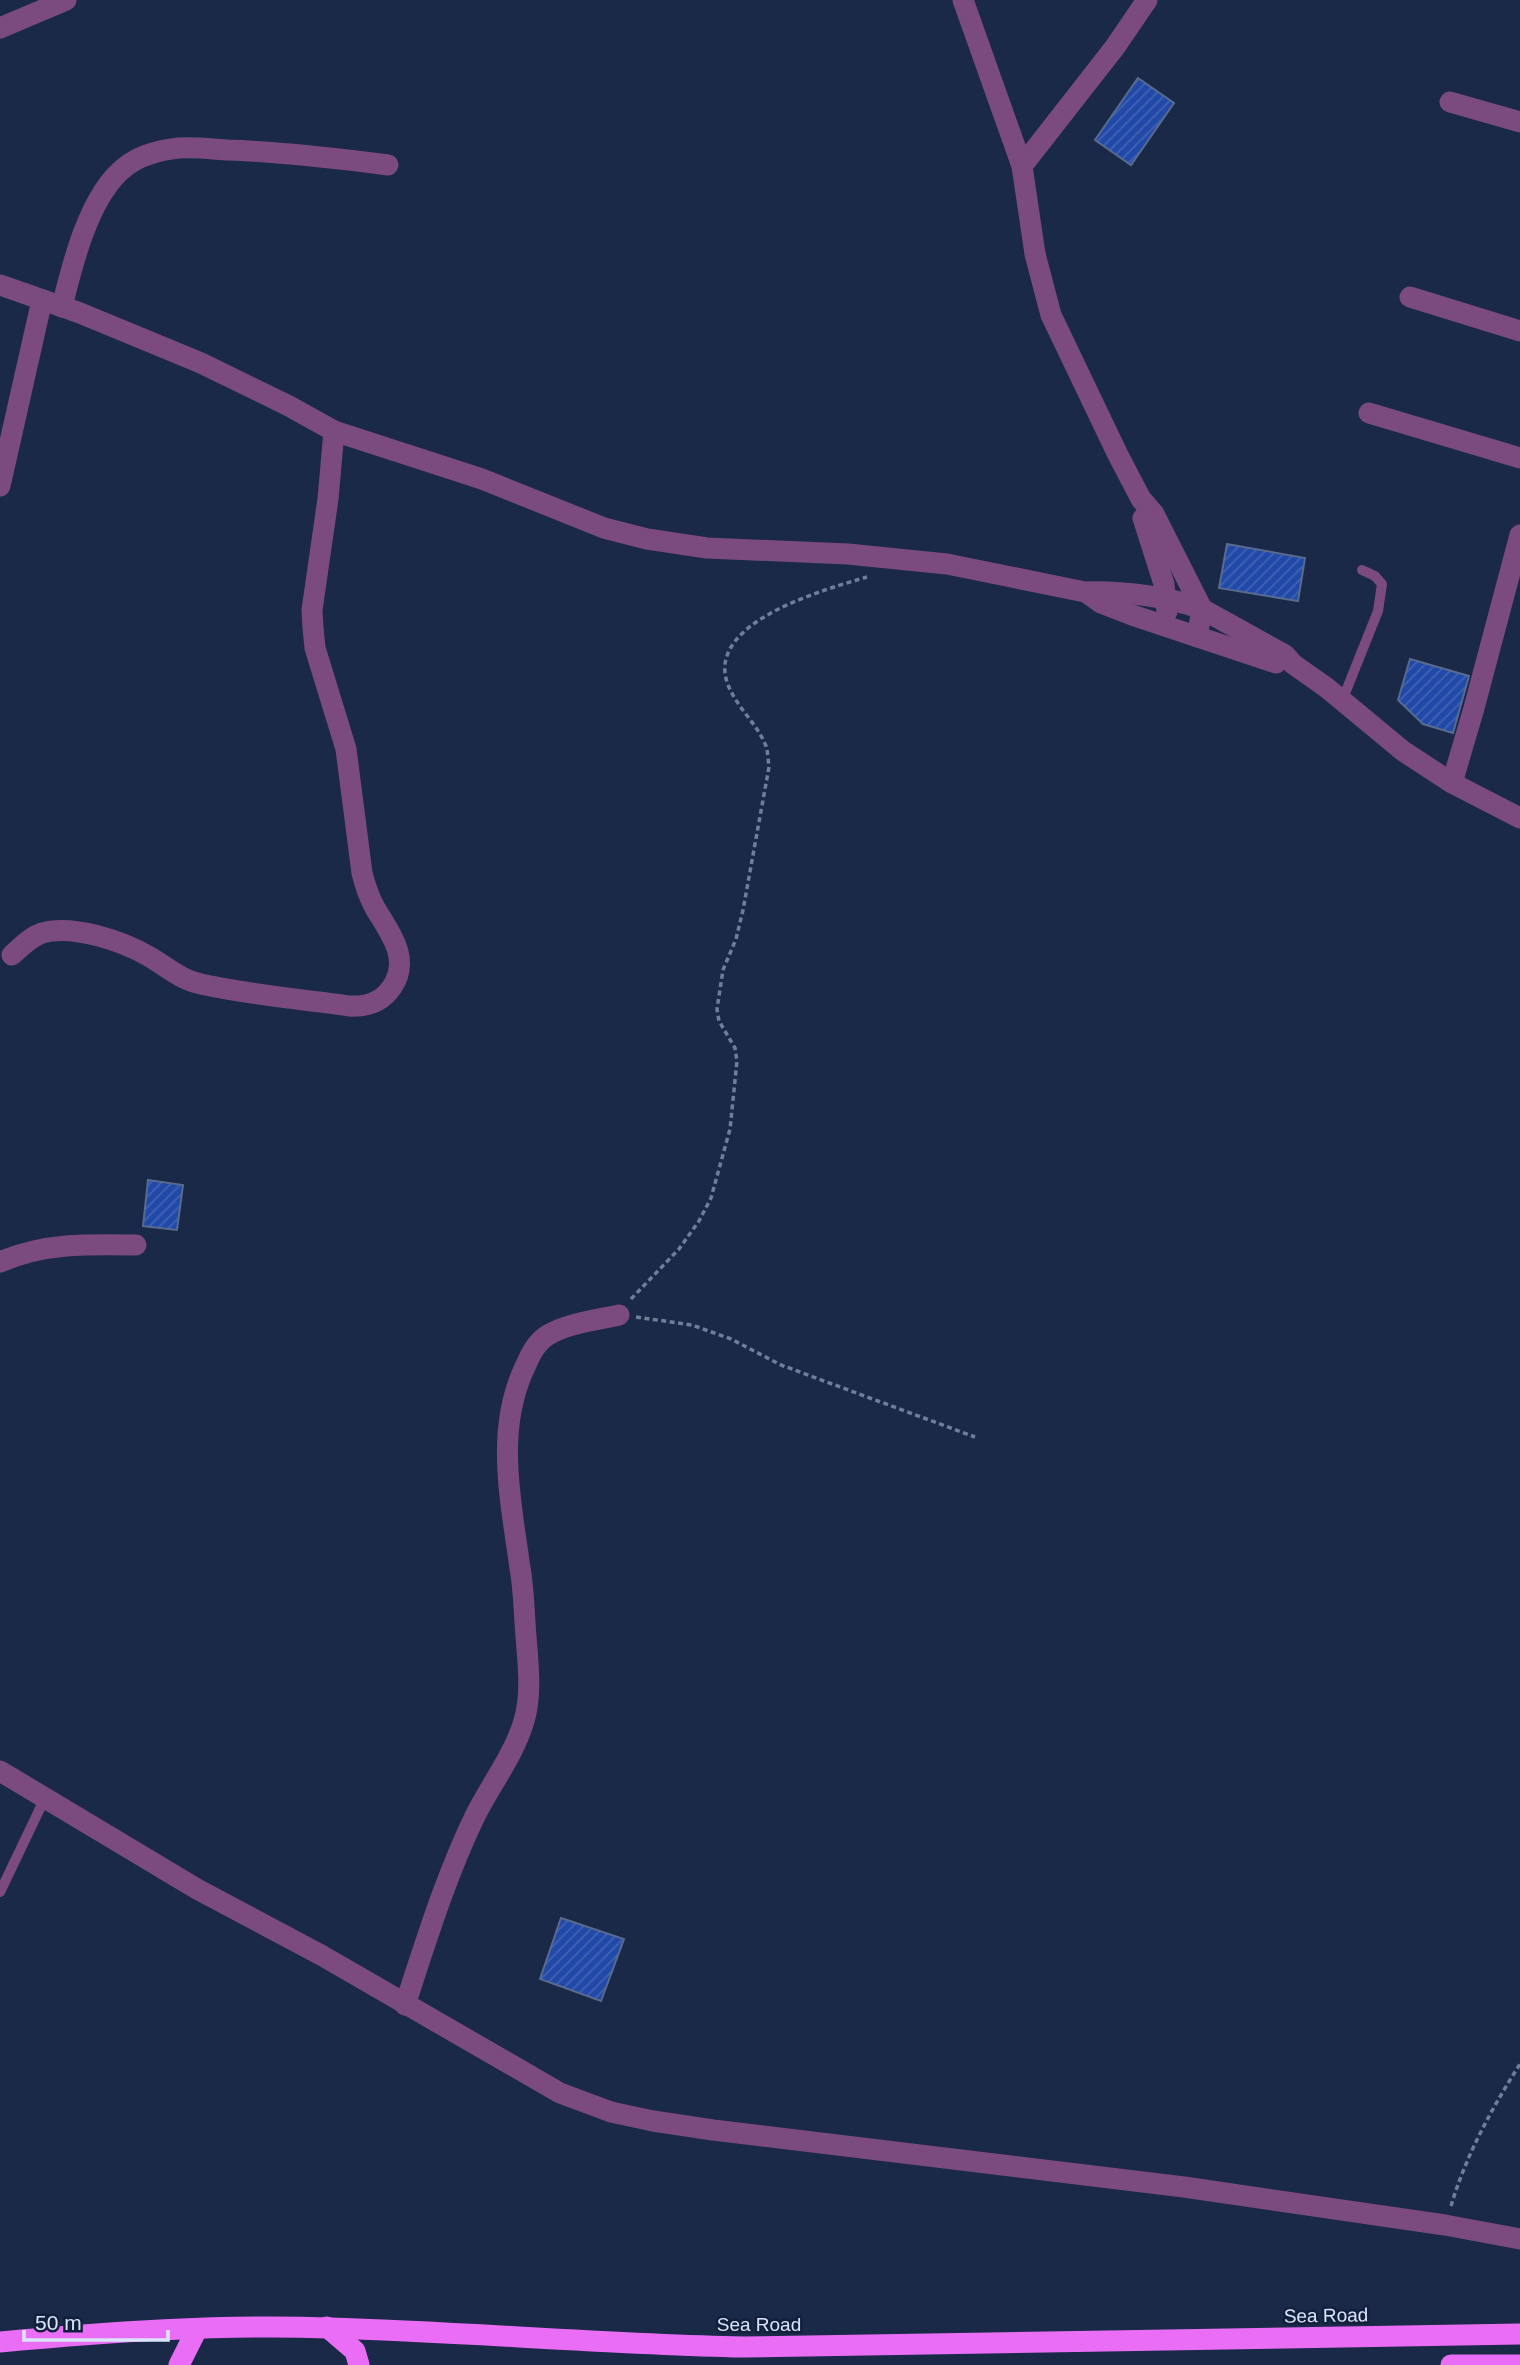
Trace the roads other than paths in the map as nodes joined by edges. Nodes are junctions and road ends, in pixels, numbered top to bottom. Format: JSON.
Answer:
{"nodes":[{"id":1,"x":66,"y":0,"type":"edge"},
{"id":2,"x":963,"y":0,"type":"edge"},
{"id":3,"x":1147,"y":0,"type":"edge"},
{"id":4,"x":0,"y":28,"type":"edge"},
{"id":5,"x":1450,"y":102,"type":"dead end"},
{"id":6,"x":1520,"y":122,"type":"edge"},
{"id":7,"x":388,"y":164,"type":"dead end"},
{"id":8,"x":1022,"y":166,"type":"junction"},
{"id":9,"x":0,"y":285,"type":"edge"},
{"id":10,"x":1410,"y":297,"type":"dead end"},
{"id":11,"x":52,"y":303,"type":"junction"},
{"id":12,"x":1520,"y":331,"type":"edge"},
{"id":13,"x":1369,"y":413,"type":"dead end"},
{"id":14,"x":334,"y":431,"type":"junction"},
{"id":15,"x":1520,"y":458,"type":"edge"},
{"id":16,"x":0,"y":486,"type":"edge"},
{"id":17,"x":1140,"y":499,"type":"junction"},
{"id":18,"x":1520,"y":535,"type":"edge"},
{"id":19,"x":1362,"y":570,"type":"dead end"},
{"id":20,"x":1085,"y":592,"type":"junction"},
{"id":21,"x":1167,"y":598,"type":"junction"},
{"id":22,"x":1202,"y":609,"type":"junction"},
{"id":23,"x":1167,"y":627,"type":"junction"},
{"id":24,"x":1197,"y":637,"type":"junction"},
{"id":25,"x":1293,"y":664,"type":"junction"},
{"id":26,"x":1342,"y":701,"type":"junction"},
{"id":27,"x":1452,"y":783,"type":"junction"},
{"id":28,"x":1520,"y":818,"type":"edge"},
{"id":29,"x":12,"y":955,"type":"dead end"},
{"id":30,"x":136,"y":1245,"type":"dead end"},
{"id":31,"x":0,"y":1262,"type":"edge"},
{"id":32,"x":619,"y":1315,"type":"road end"},
{"id":33,"x":0,"y":1771,"type":"edge"},
{"id":34,"x":45,"y":1798,"type":"junction"},
{"id":35,"x":0,"y":1892,"type":"edge"},
{"id":36,"x":405,"y":2005,"type":"junction"},
{"id":37,"x":1520,"y":2239,"type":"edge"},
{"id":38,"x":327,"y":2327,"type":"junction"},
{"id":39,"x":197,"y":2329,"type":"junction"},
{"id":40,"x":1520,"y":2334,"type":"edge"},
{"id":41,"x":0,"y":2342,"type":"edge"},
{"id":42,"x":179,"y":2365,"type":"edge"},
{"id":43,"x":359,"y":2365,"type":"edge"},
{"id":44,"x":1451,"y":2365,"type":"edge"},
{"id":45,"x":1520,"y":2365,"type":"edge"}],
"edges":[{"from":1,"to":4,"type":"street"},
{"from":2,"to":8,"type":"street"},
{"from":3,"to":8,"type":"street"},
{"from":5,"to":6,"type":"street"},
{"from":7,"to":11,"type":"street"},
{"from":8,"to":17,"type":"street"},
{"from":9,"to":11,"type":"street"},
{"from":10,"to":12,"type":"street"},
{"from":11,"to":14,"type":"street"},
{"from":11,"to":16,"type":"street"},
{"from":13,"to":15,"type":"street"},
{"from":14,"to":20,"type":"street"},
{"from":14,"to":29,"type":"street"},
{"from":17,"to":21,"type":"street"},
{"from":17,"to":22,"type":"street"},
{"from":18,"to":27,"type":"street"},
{"from":19,"to":26,"type":"lane"},
{"from":20,"to":21,"type":"street"},
{"from":20,"to":23,"type":"street"},
{"from":21,"to":22,"type":"street"},
{"from":21,"to":23,"type":"street"},
{"from":22,"to":24,"type":"street"},
{"from":22,"to":25,"type":"street"},
{"from":23,"to":24,"type":"street"},
{"from":24,"to":25,"type":"street"},
{"from":25,"to":26,"type":"street"},
{"from":26,"to":27,"type":"street"},
{"from":27,"to":28,"type":"street"},
{"from":30,"to":31,"type":"street"},
{"from":32,"to":36,"type":"street"},
{"from":33,"to":34,"type":"street"},
{"from":34,"to":35,"type":"lane"},
{"from":34,"to":36,"type":"street"},
{"from":36,"to":37,"type":"street"},
{"from":38,"to":39,"type":"highway","name":"Sea Road"},
{"from":38,"to":40,"type":"highway","name":"Sea Road"},
{"from":38,"to":43,"type":"highway"},
{"from":39,"to":41,"type":"highway","name":"Sea Road"},
{"from":39,"to":42,"type":"highway"},
{"from":44,"to":45,"type":"highway"}]}
